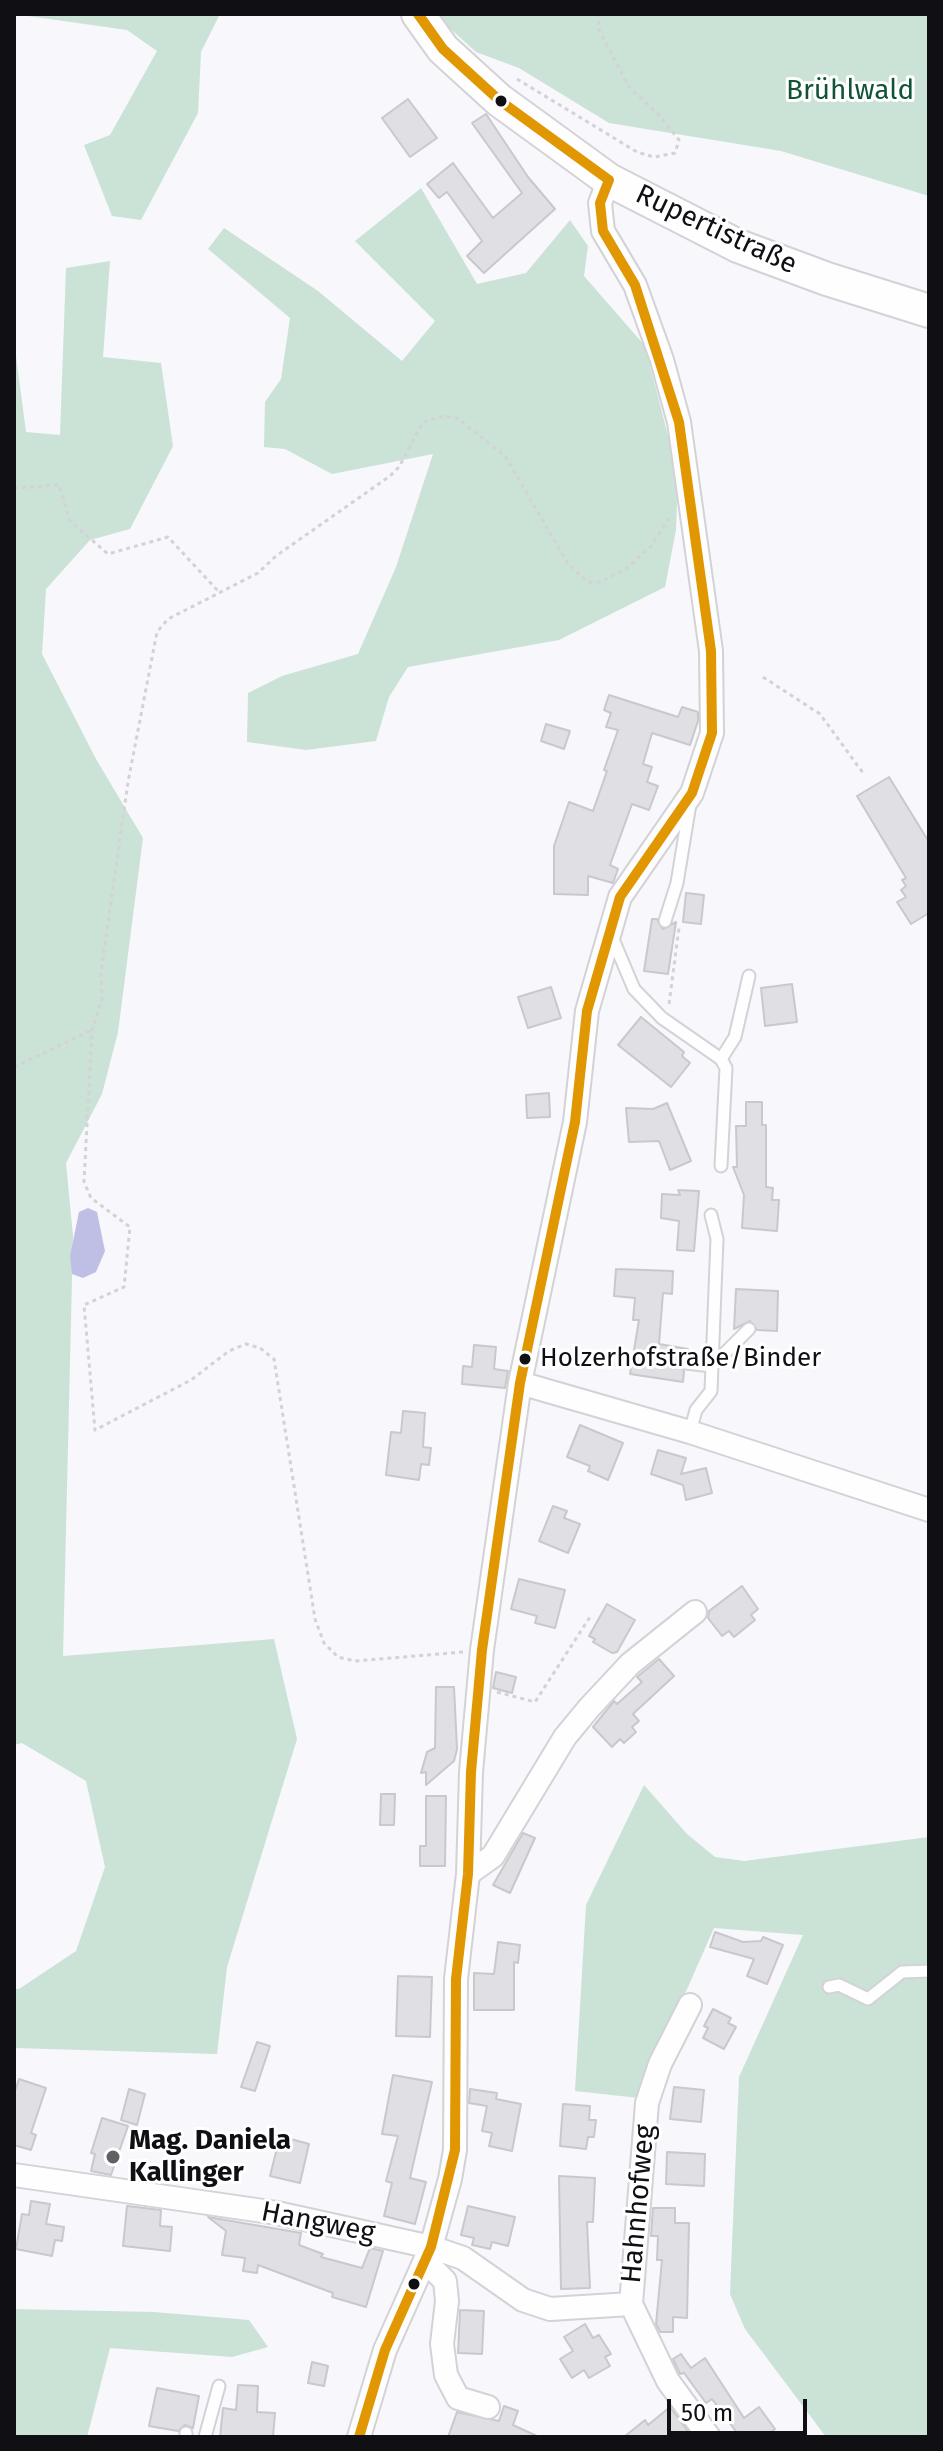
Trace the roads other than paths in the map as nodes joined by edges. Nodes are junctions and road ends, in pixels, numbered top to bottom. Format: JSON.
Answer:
{"nodes":[{"id":1,"x":418,"y":14,"type":"edge"},
{"id":2,"x":609,"y":180,"type":"junction"},
{"id":3,"x":929,"y":311,"type":"edge"},
{"id":4,"x":692,"y":793,"type":"junction"},
{"id":5,"x":665,"y":921,"type":"dead end"},
{"id":6,"x":608,"y":929,"type":"junction"},
{"id":7,"x":749,"y":976,"type":"dead end"},
{"id":8,"x":721,"y":1059,"type":"junction"},
{"id":9,"x":721,"y":1166,"type":"dead end"},
{"id":10,"x":711,"y":1215,"type":"dead end"},
{"id":11,"x":749,"y":1329,"type":"dead end"},
{"id":12,"x":686,"y":1363,"type":"dead end"},
{"id":13,"x":712,"y":1366,"type":"junction"},
{"id":14,"x":520,"y":1383,"type":"junction"},
{"id":15,"x":690,"y":1432,"type":"junction"},
{"id":16,"x":929,"y":1510,"type":"edge"},
{"id":17,"x":695,"y":1612,"type":"dead end"},
{"id":18,"x":468,"y":1874,"type":"junction"},
{"id":19,"x":929,"y":1971,"type":"edge"},
{"id":20,"x":829,"y":1987,"type":"dead end"},
{"id":21,"x":690,"y":2005,"type":"dead end"},
{"id":22,"x":14,"y":2175,"type":"edge"},
{"id":23,"x":428,"y":2254,"type":"junction"},
{"id":24,"x":631,"y":2304,"type":"junction"},
{"id":25,"x":219,"y":2386,"type":"dead end"},
{"id":26,"x":488,"y":2407,"type":"dead end"},
{"id":27,"x":205,"y":2437,"type":"edge"},
{"id":28,"x":359,"y":2437,"type":"edge"},
{"id":29,"x":709,"y":2437,"type":"edge"}],
"edges":[{"from":1,"to":2,"type":"main road","name":"Rupertistraße"},
{"from":2,"to":3,"type":"main road","name":"Rupertistraße"},
{"from":2,"to":4,"type":"street"},
{"from":4,"to":5,"type":"lane"},
{"from":4,"to":6,"type":"street"},
{"from":6,"to":8,"type":"lane"},
{"from":6,"to":14,"type":"street"},
{"from":7,"to":8,"type":"lane"},
{"from":8,"to":9,"type":"lane"},
{"from":10,"to":13,"type":"lane"},
{"from":11,"to":13,"type":"lane"},
{"from":12,"to":13,"type":"lane"},
{"from":13,"to":15,"type":"lane"},
{"from":14,"to":15,"type":"street"},
{"from":14,"to":18,"type":"street"},
{"from":15,"to":16,"type":"street"},
{"from":17,"to":18,"type":"street"},
{"from":18,"to":23,"type":"street"},
{"from":19,"to":20,"type":"lane"},
{"from":21,"to":24,"type":"street","name":"Hahnhofweg"},
{"from":22,"to":23,"type":"street","name":"Hangweg"},
{"from":23,"to":24,"type":"street","name":"Hahnhofweg"},
{"from":23,"to":26,"type":"street"},
{"from":23,"to":28,"type":"street"},
{"from":24,"to":29,"type":"street","name":"Hahnhofweg"},
{"from":25,"to":27,"type":"lane"}]}
